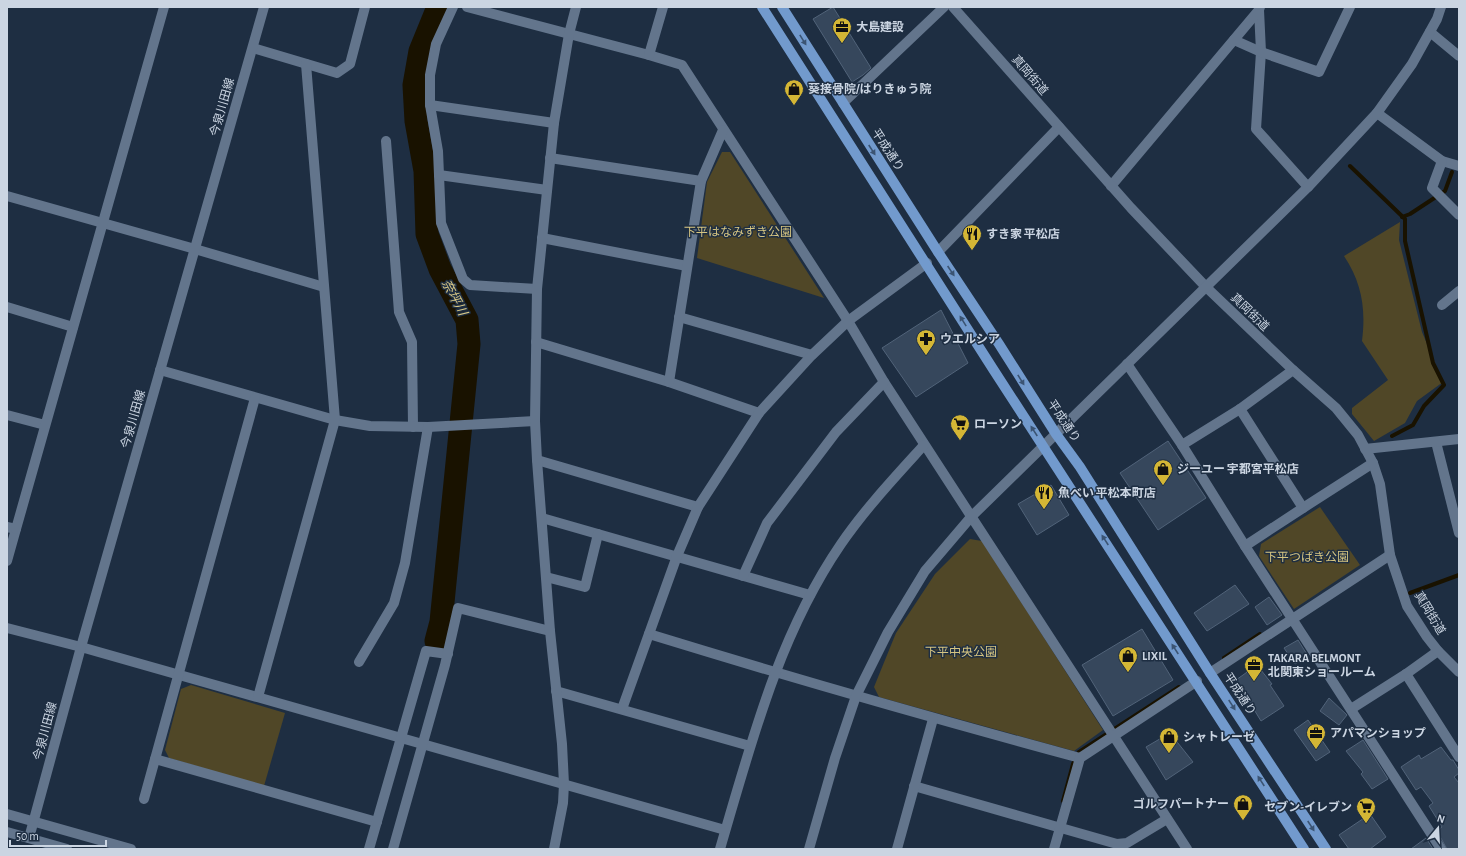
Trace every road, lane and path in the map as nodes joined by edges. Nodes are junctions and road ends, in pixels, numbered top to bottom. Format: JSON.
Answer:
{"nodes":[{"id":1,"x":164,"y":7,"type":"edge"},
{"id":2,"x":264,"y":7,"type":"edge"},
{"id":3,"x":365,"y":7,"type":"edge"},
{"id":4,"x":453,"y":7,"type":"edge"},
{"id":5,"x":467,"y":7,"type":"edge"},
{"id":6,"x":576,"y":7,"type":"edge"},
{"id":7,"x":663,"y":7,"type":"edge"},
{"id":8,"x":762,"y":7,"type":"edge"},
{"id":9,"x":782,"y":7,"type":"edge"},
{"id":10,"x":944,"y":7,"type":"edge"},
{"id":11,"x":953,"y":7,"type":"edge"},
{"id":12,"x":1350,"y":7,"type":"edge"},
{"id":13,"x":1441,"y":7,"type":"edge"},
{"id":14,"x":1260,"y":8,"type":"edge"},
{"id":15,"x":1430,"y":32,"type":"junction"},
{"id":16,"x":569,"y":34,"type":"junction"},
{"id":17,"x":1234,"y":40,"type":"junction"},
{"id":18,"x":253,"y":48,"type":"junction"},
{"id":19,"x":1261,"y":52,"type":"junction"},
{"id":20,"x":649,"y":55,"type":"junction"},
{"id":21,"x":1459,"y":56,"type":"edge"},
{"id":22,"x":306,"y":64,"type":"junction"},
{"id":23,"x":843,"y":104,"type":"junction"},
{"id":24,"x":430,"y":105,"type":"junction"},
{"id":25,"x":1377,"y":113,"type":"junction"},
{"id":26,"x":554,"y":123,"type":"junction"},
{"id":27,"x":1059,"y":127,"type":"junction"},
{"id":28,"x":723,"y":130,"type":"junction"},
{"id":29,"x":386,"y":141,"type":"dead end"},
{"id":30,"x":550,"y":158,"type":"junction"},
{"id":31,"x":1442,"y":160,"type":"junction"},
{"id":32,"x":1459,"y":166,"type":"edge"},
{"id":33,"x":439,"y":174,"type":"junction"},
{"id":34,"x":700,"y":181,"type":"junction"},
{"id":35,"x":1111,"y":186,"type":"junction"},
{"id":36,"x":1308,"y":187,"type":"junction"},
{"id":37,"x":547,"y":190,"type":"junction"},
{"id":38,"x":7,"y":196,"type":"edge"},
{"id":39,"x":1459,"y":215,"type":"edge"},
{"id":40,"x":103,"y":222,"type":"junction"},
{"id":41,"x":542,"y":238,"type":"junction"},
{"id":42,"x":195,"y":249,"type":"junction"},
{"id":43,"x":938,"y":252,"type":"junction"},
{"id":44,"x":926,"y":263,"type":"junction"},
{"id":45,"x":687,"y":266,"type":"junction"},
{"id":46,"x":324,"y":287,"type":"junction"},
{"id":47,"x":1206,"y":287,"type":"junction"},
{"id":48,"x":536,"y":289,"type":"junction"},
{"id":49,"x":1459,"y":291,"type":"edge"},
{"id":50,"x":1442,"y":305,"type":"dead end"},
{"id":51,"x":7,"y":307,"type":"edge"},
{"id":52,"x":679,"y":317,"type":"junction"},
{"id":53,"x":848,"y":321,"type":"junction"},
{"id":54,"x":73,"y":327,"type":"junction"},
{"id":55,"x":536,"y":342,"type":"junction"},
{"id":56,"x":812,"y":355,"type":"junction"},
{"id":57,"x":1126,"y":364,"type":"junction"},
{"id":58,"x":160,"y":370,"type":"junction"},
{"id":59,"x":1293,"y":370,"type":"junction"},
{"id":60,"x":670,"y":382,"type":"junction"},
{"id":61,"x":884,"y":382,"type":"junction"},
{"id":62,"x":255,"y":398,"type":"junction"},
{"id":63,"x":1240,"y":409,"type":"junction"},
{"id":64,"x":760,"y":413,"type":"junction"},
{"id":65,"x":7,"y":415,"type":"edge"},
{"id":66,"x":335,"y":420,"type":"junction"},
{"id":67,"x":535,"y":421,"type":"junction"},
{"id":68,"x":45,"y":425,"type":"junction"},
{"id":69,"x":413,"y":427,"type":"junction"},
{"id":70,"x":428,"y":427,"type":"junction"},
{"id":71,"x":1056,"y":434,"type":"junction"},
{"id":72,"x":1459,"y":439,"type":"edge"},
{"id":73,"x":1436,"y":442,"type":"junction"},
{"id":74,"x":924,"y":445,"type":"junction"},
{"id":75,"x":1182,"y":445,"type":"junction"},
{"id":76,"x":1044,"y":446,"type":"junction"},
{"id":77,"x":1365,"y":449,"type":"junction"},
{"id":78,"x":537,"y":460,"type":"junction"},
{"id":79,"x":1372,"y":463,"type":"junction"},
{"id":80,"x":698,"y":507,"type":"junction"},
{"id":81,"x":1302,"y":508,"type":"junction"},
{"id":82,"x":971,"y":517,"type":"junction"},
{"id":83,"x":542,"y":518,"type":"junction"},
{"id":84,"x":11,"y":528,"type":"edge"},
{"id":85,"x":1459,"y":533,"type":"edge"},
{"id":86,"x":598,"y":534,"type":"junction"},
{"id":87,"x":1246,"y":546,"type":"junction"},
{"id":88,"x":1390,"y":555,"type":"junction"},
{"id":89,"x":677,"y":556,"type":"junction"},
{"id":90,"x":7,"y":561,"type":"edge"},
{"id":91,"x":743,"y":576,"type":"junction"},
{"id":92,"x":546,"y":577,"type":"junction"},
{"id":93,"x":810,"y":595,"type":"junction"},
{"id":94,"x":1293,"y":619,"type":"junction"},
{"id":95,"x":7,"y":628,"type":"edge"},
{"id":96,"x":550,"y":631,"type":"junction"},
{"id":97,"x":648,"y":634,"type":"junction"},
{"id":98,"x":81,"y":647,"type":"junction"},
{"id":99,"x":1438,"y":651,"type":"junction"},
{"id":100,"x":448,"y":654,"type":"junction"},
{"id":101,"x":360,"y":662,"type":"dead end"},
{"id":102,"x":1459,"y":672,"type":"edge"},
{"id":103,"x":775,"y":673,"type":"junction"},
{"id":104,"x":1210,"y":673,"type":"junction"},
{"id":105,"x":1406,"y":674,"type":"junction"},
{"id":106,"x":178,"y":675,"type":"junction"},
{"id":107,"x":1197,"y":681,"type":"junction"},
{"id":108,"x":556,"y":690,"type":"junction"},
{"id":109,"x":856,"y":696,"type":"junction"},
{"id":110,"x":258,"y":697,"type":"junction"},
{"id":111,"x":1350,"y":708,"type":"junction"},
{"id":112,"x":622,"y":709,"type":"junction"},
{"id":113,"x":933,"y":719,"type":"junction"},
{"id":114,"x":1113,"y":736,"type":"junction"},
{"id":115,"x":402,"y":738,"type":"junction"},
{"id":116,"x":423,"y":744,"type":"junction"},
{"id":117,"x":750,"y":746,"type":"junction"},
{"id":118,"x":1459,"y":757,"type":"edge"},
{"id":119,"x":1080,"y":758,"type":"junction"},
{"id":120,"x":155,"y":759,"type":"junction"},
{"id":121,"x":564,"y":784,"type":"junction"},
{"id":122,"x":914,"y":786,"type":"junction"},
{"id":123,"x":144,"y":799,"type":"dead end"},
{"id":124,"x":7,"y":814,"type":"edge"},
{"id":125,"x":1166,"y":819,"type":"junction"},
{"id":126,"x":34,"y":821,"type":"junction"},
{"id":127,"x":377,"y":822,"type":"junction"},
{"id":128,"x":1060,"y":828,"type":"junction"},
{"id":129,"x":726,"y":830,"type":"junction"},
{"id":130,"x":7,"y":832,"type":"edge"},
{"id":131,"x":29,"y":838,"type":"junction"},
{"id":132,"x":67,"y":849,"type":"edge"},
{"id":133,"x":131,"y":849,"type":"edge"},
{"id":134,"x":369,"y":849,"type":"edge"},
{"id":135,"x":393,"y":849,"type":"edge"},
{"id":136,"x":554,"y":849,"type":"edge"},
{"id":137,"x":720,"y":849,"type":"edge"},
{"id":138,"x":809,"y":849,"type":"edge"},
{"id":139,"x":897,"y":849,"type":"edge"},
{"id":140,"x":1054,"y":849,"type":"edge"},
{"id":141,"x":1187,"y":849,"type":"edge"},
{"id":142,"x":1304,"y":849,"type":"edge"},
{"id":143,"x":1326,"y":849,"type":"edge"},
{"id":144,"x":1441,"y":849,"type":"edge"}],
"edges":[{"from":1,"to":40,"type":"street"},
{"from":2,"to":18,"type":"street","name":"今泉川田線"},
{"from":3,"to":22,"type":"street"},
{"from":4,"to":24,"type":"street"},
{"from":5,"to":16,"type":"street"},
{"from":6,"to":16,"type":"street"},
{"from":7,"to":20,"type":"street"},
{"from":8,"to":44,"type":"main road"},
{"from":9,"to":23,"type":"main road","name":"平成通り","one_way":true},
{"from":10,"to":23,"type":"street"},
{"from":11,"to":27,"type":"street","name":"真岡街道"},
{"from":12,"to":19,"type":"street"},
{"from":13,"to":15,"type":"street"},
{"from":14,"to":17,"type":"street"},
{"from":14,"to":19,"type":"street"},
{"from":15,"to":21,"type":"street"},
{"from":15,"to":25,"type":"street"},
{"from":16,"to":20,"type":"street"},
{"from":16,"to":26,"type":"street"},
{"from":17,"to":19,"type":"street"},
{"from":17,"to":35,"type":"street"},
{"from":18,"to":22,"type":"street"},
{"from":18,"to":42,"type":"street","name":"今泉川田線"},
{"from":19,"to":36,"type":"street"},
{"from":20,"to":28,"type":"street"},
{"from":22,"to":46,"type":"street"},
{"from":23,"to":43,"type":"main road","name":"平成通り","one_way":true},
{"from":24,"to":26,"type":"street"},
{"from":24,"to":33,"type":"street"},
{"from":25,"to":31,"type":"street"},
{"from":25,"to":36,"type":"street"},
{"from":26,"to":30,"type":"street"},
{"from":27,"to":35,"type":"street","name":"真岡街道"},
{"from":27,"to":43,"type":"street"},
{"from":28,"to":34,"type":"street"},
{"from":28,"to":53,"type":"street"},
{"from":29,"to":69,"type":"street"},
{"from":30,"to":34,"type":"street"},
{"from":30,"to":37,"type":"street"},
{"from":31,"to":32,"type":"street"},
{"from":31,"to":39,"type":"street"},
{"from":33,"to":37,"type":"street"},
{"from":33,"to":48,"type":"street"},
{"from":34,"to":45,"type":"street"},
{"from":35,"to":47,"type":"street","name":"真岡街道"},
{"from":36,"to":47,"type":"street"},
{"from":37,"to":41,"type":"street"},
{"from":38,"to":40,"type":"street"},
{"from":40,"to":42,"type":"street"},
{"from":40,"to":54,"type":"street"},
{"from":41,"to":45,"type":"street"},
{"from":41,"to":48,"type":"street"},
{"from":42,"to":46,"type":"street"},
{"from":42,"to":58,"type":"street","name":"今泉川田線"},
{"from":43,"to":71,"type":"main road","name":"平成通り","one_way":true},
{"from":44,"to":53,"type":"street"},
{"from":76,"to":44,"type":"main road","one_way":true},
{"from":45,"to":52,"type":"street"},
{"from":46,"to":66,"type":"street"},
{"from":47,"to":57,"type":"street"},
{"from":47,"to":59,"type":"street","name":"真岡街道"},
{"from":48,"to":55,"type":"street"},
{"from":49,"to":50,"type":"street"},
{"from":51,"to":54,"type":"street"},
{"from":52,"to":56,"type":"street"},
{"from":52,"to":60,"type":"street"},
{"from":53,"to":56,"type":"street"},
{"from":53,"to":61,"type":"street"},
{"from":54,"to":68,"type":"street"},
{"from":55,"to":60,"type":"street"},
{"from":55,"to":67,"type":"street"},
{"from":56,"to":64,"type":"street"},
{"from":57,"to":71,"type":"street"},
{"from":57,"to":75,"type":"street"},
{"from":58,"to":62,"type":"street"},
{"from":58,"to":98,"type":"street","name":"今泉川田線"},
{"from":59,"to":63,"type":"street"},
{"from":59,"to":77,"type":"street","name":"真岡街道"},
{"from":60,"to":64,"type":"street"},
{"from":61,"to":74,"type":"street"},
{"from":61,"to":91,"type":"street"},
{"from":62,"to":66,"type":"street"},
{"from":62,"to":106,"type":"street"},
{"from":63,"to":75,"type":"street"},
{"from":63,"to":81,"type":"street"},
{"from":64,"to":80,"type":"street"},
{"from":65,"to":68,"type":"street"},
{"from":66,"to":69,"type":"street"},
{"from":66,"to":110,"type":"street"},
{"from":67,"to":70,"type":"street"},
{"from":67,"to":78,"type":"street"},
{"from":68,"to":84,"type":"street"},
{"from":69,"to":70,"type":"street"},
{"from":70,"to":101,"type":"street"},
{"from":71,"to":76,"type":"street"},
{"from":71,"to":104,"type":"main road","name":"平成通り"},
{"from":72,"to":73,"type":"street"},
{"from":73,"to":77,"type":"street"},
{"from":73,"to":85,"type":"street"},
{"from":74,"to":82,"type":"street"},
{"from":74,"to":93,"type":"street"},
{"from":75,"to":87,"type":"street"},
{"from":76,"to":82,"type":"street"},
{"from":107,"to":76,"type":"main road","one_way":true},
{"from":77,"to":79,"type":"street","name":"真岡街道"},
{"from":78,"to":80,"type":"street"},
{"from":78,"to":83,"type":"street"},
{"from":79,"to":81,"type":"street"},
{"from":79,"to":88,"type":"street","name":"真岡街道"},
{"from":80,"to":89,"type":"street"},
{"from":81,"to":87,"type":"street"},
{"from":82,"to":109,"type":"street"},
{"from":82,"to":114,"type":"street"},
{"from":83,"to":86,"type":"street"},
{"from":83,"to":92,"type":"street"},
{"from":84,"to":90,"type":"street"},
{"from":86,"to":89,"type":"street"},
{"from":86,"to":92,"type":"street"},
{"from":87,"to":94,"type":"street"},
{"from":88,"to":94,"type":"street"},
{"from":88,"to":99,"type":"street","name":"真岡街道"},
{"from":89,"to":91,"type":"street"},
{"from":89,"to":97,"type":"street"},
{"from":91,"to":93,"type":"street"},
{"from":92,"to":96,"type":"street"},
{"from":93,"to":103,"type":"street"},
{"from":94,"to":104,"type":"street"},
{"from":94,"to":111,"type":"street"},
{"from":95,"to":98,"type":"street"},
{"from":96,"to":100,"type":"street"},
{"from":96,"to":108,"type":"street"},
{"from":97,"to":103,"type":"street"},
{"from":97,"to":112,"type":"street"},
{"from":98,"to":106,"type":"street"},
{"from":98,"to":126,"type":"street","name":"今泉川田線"},
{"from":99,"to":102,"type":"street","name":"真岡街道"},
{"from":99,"to":105,"type":"street"},
{"from":100,"to":115,"type":"street"},
{"from":100,"to":116,"type":"street"},
{"from":103,"to":109,"type":"street"},
{"from":103,"to":117,"type":"street"},
{"from":104,"to":143,"type":"main road","name":"平成通り","one_way":true},
{"from":105,"to":111,"type":"street"},
{"from":105,"to":118,"type":"street"},
{"from":106,"to":110,"type":"street"},
{"from":106,"to":120,"type":"street"},
{"from":107,"to":114,"type":"street"},
{"from":142,"to":107,"type":"main road","one_way":true},
{"from":108,"to":112,"type":"street"},
{"from":108,"to":121,"type":"street"},
{"from":109,"to":113,"type":"street"},
{"from":109,"to":138,"type":"street"},
{"from":110,"to":115,"type":"street"},
{"from":111,"to":144,"type":"street"},
{"from":112,"to":117,"type":"street"},
{"from":113,"to":119,"type":"street"},
{"from":113,"to":122,"type":"street"},
{"from":114,"to":119,"type":"street"},
{"from":114,"to":125,"type":"street"},
{"from":115,"to":116,"type":"street"},
{"from":115,"to":127,"type":"street"},
{"from":116,"to":121,"type":"street"},
{"from":116,"to":135,"type":"street"},
{"from":117,"to":129,"type":"street"},
{"from":119,"to":128,"type":"street"},
{"from":120,"to":123,"type":"street"},
{"from":120,"to":127,"type":"street"},
{"from":121,"to":129,"type":"street"},
{"from":121,"to":136,"type":"street"},
{"from":122,"to":128,"type":"street"},
{"from":122,"to":139,"type":"street"},
{"from":124,"to":126,"type":"street"},
{"from":125,"to":128,"type":"street"},
{"from":125,"to":141,"type":"street"},
{"from":126,"to":131,"type":"street","name":"今泉川田線"},
{"from":126,"to":133,"type":"street"},
{"from":127,"to":134,"type":"street"},
{"from":128,"to":140,"type":"street"},
{"from":129,"to":137,"type":"street"},
{"from":130,"to":131,"type":"street"},
{"from":131,"to":132,"type":"street"}]}
